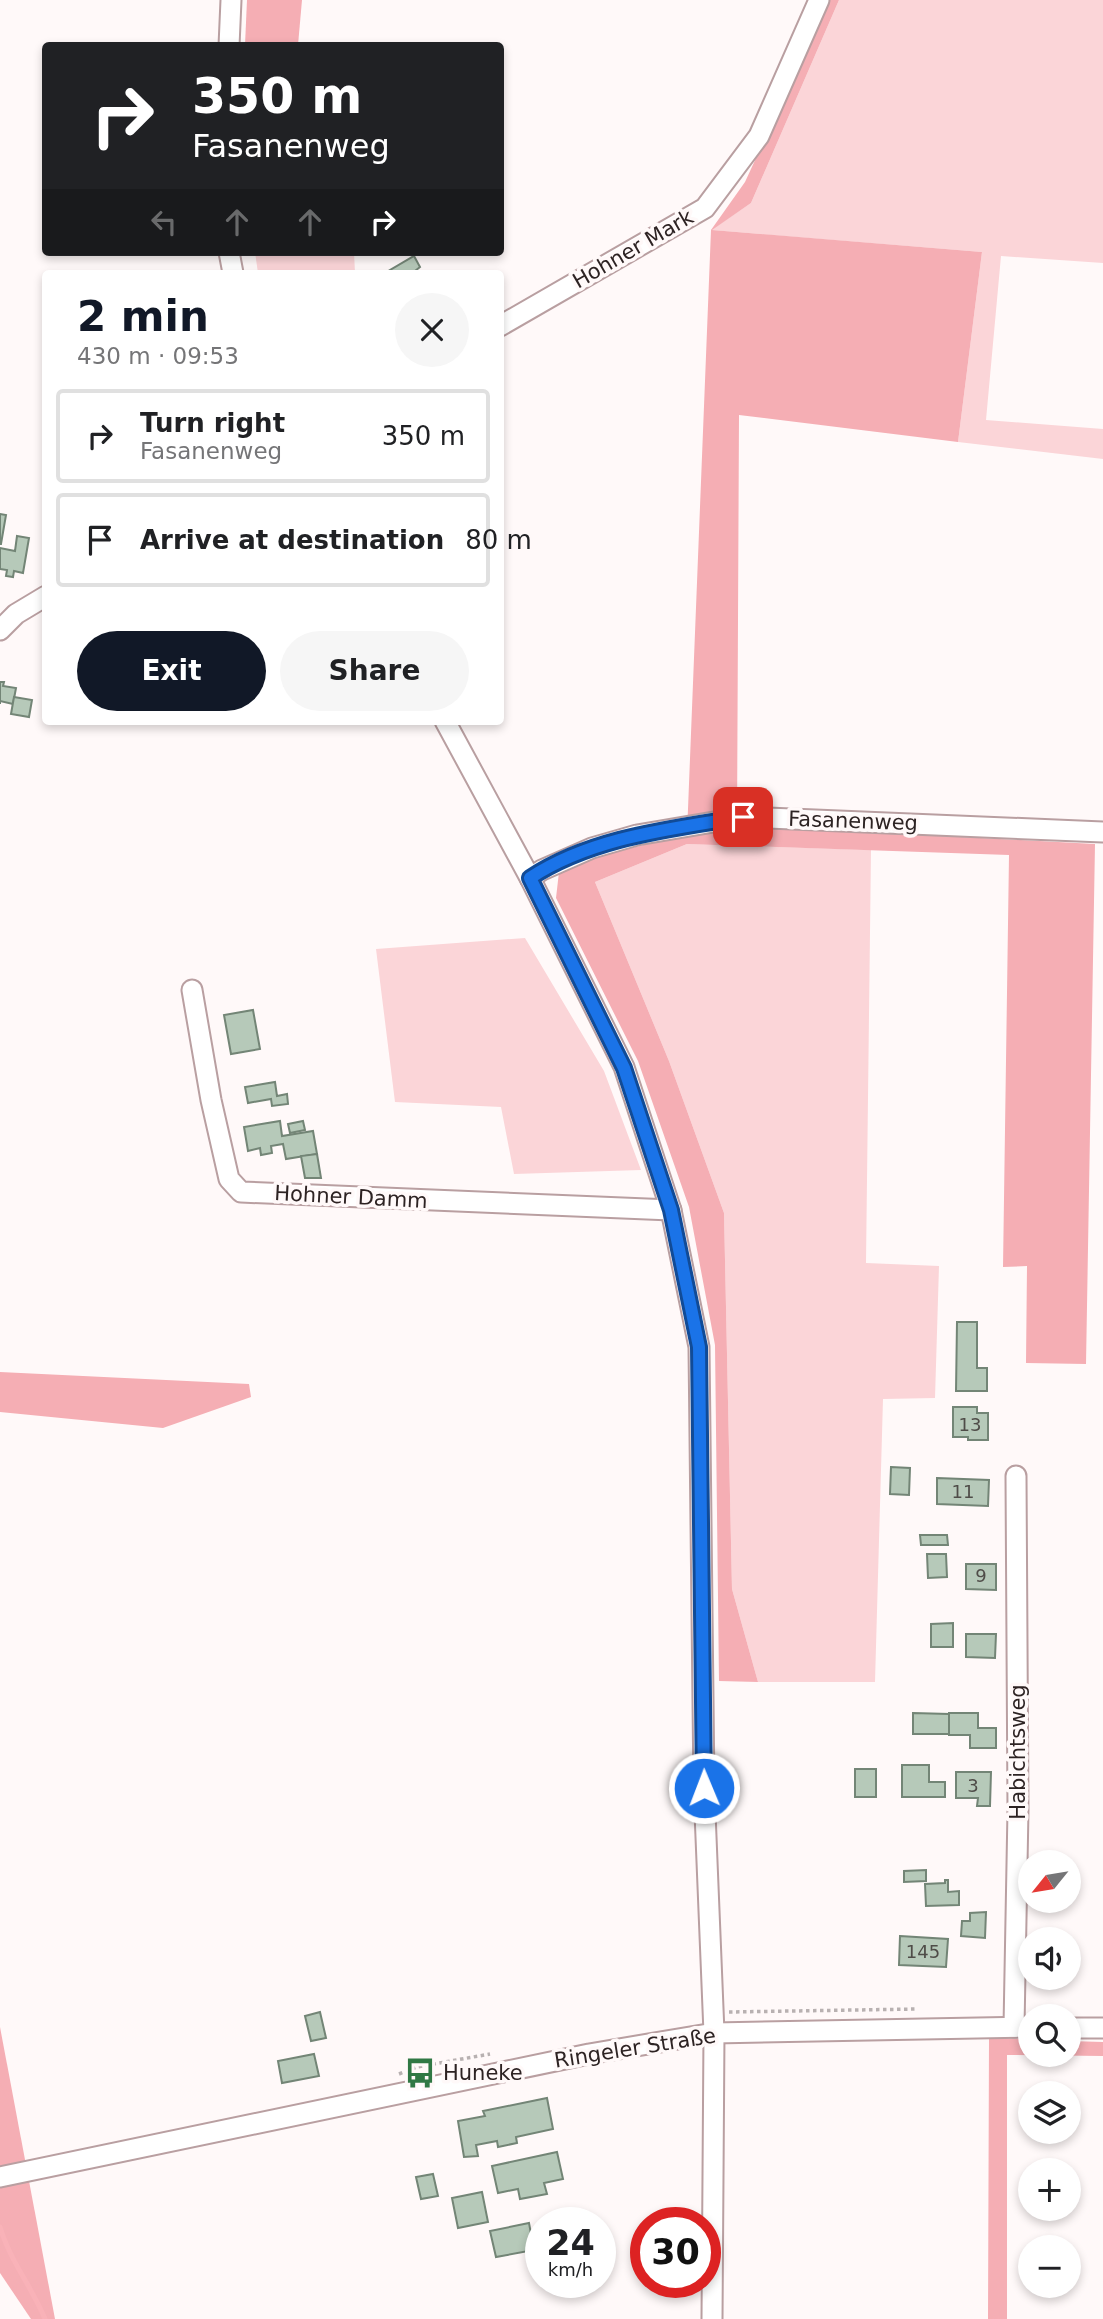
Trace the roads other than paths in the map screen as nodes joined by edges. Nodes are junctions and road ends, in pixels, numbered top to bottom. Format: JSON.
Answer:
{"nodes":[{"id":1,"x":231,"y":0,"type":"edge"},
{"id":2,"x":819,"y":0,"type":"edge"},
{"id":3,"x":229,"y":42,"type":"edge"},
{"id":4,"x":504,"y":324,"type":"edge"},
{"id":5,"x":42,"y":598,"type":"edge"},
{"id":6,"x":0,"y":630,"type":"edge"},
{"id":7,"x":447,"y":725,"type":"edge"},
{"id":8,"x":1103,"y":832,"type":"edge"},
{"id":9,"x":530,"y":878,"type":"junction"},
{"id":10,"x":192,"y":990,"type":"dead end"},
{"id":11,"x":671,"y":1210,"type":"junction"},
{"id":12,"x":1016,"y":1476,"type":"dead end"},
{"id":13,"x":1022,"y":2004,"type":"edge"},
{"id":14,"x":1018,"y":2027,"type":"edge"},
{"id":15,"x":1081,"y":2028,"type":"edge"},
{"id":16,"x":1103,"y":2028,"type":"edge"},
{"id":17,"x":714,"y":2033,"type":"junction"},
{"id":18,"x":0,"y":2177,"type":"edge"},
{"id":19,"x":712,"y":2319,"type":"edge"}],
"edges":[{"from":1,"to":3,"type":"street"},
{"from":2,"to":4,"type":"street","name":"Hohner Mark"},
{"from":5,"to":6,"type":"street"},
{"from":7,"to":9,"type":"street"},
{"from":8,"to":9,"type":"street","name":"Fasanenweg"},
{"from":9,"to":11,"type":"street"},
{"from":10,"to":11,"type":"street","name":"Hohner Damm"},
{"from":11,"to":17,"type":"street"},
{"from":12,"to":13,"type":"street","name":"Habichtsweg"},
{"from":14,"to":17,"type":"street","name":"Ringeler Straße"},
{"from":15,"to":16,"type":"street"},
{"from":17,"to":18,"type":"street","name":"Ringeler Straße"},
{"from":17,"to":19,"type":"street"}]}
